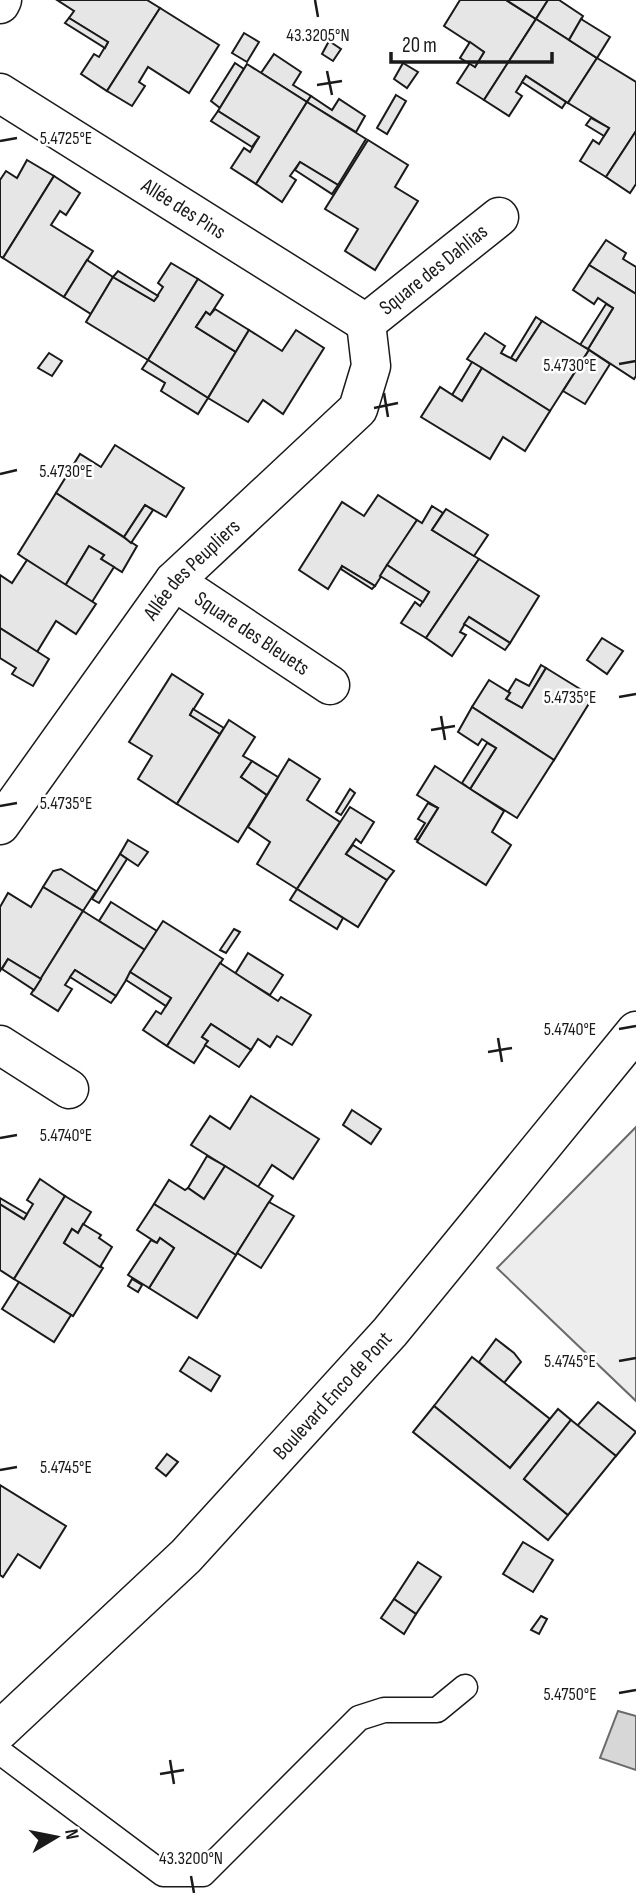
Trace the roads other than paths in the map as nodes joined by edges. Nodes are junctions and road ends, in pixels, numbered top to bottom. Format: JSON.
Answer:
{"nodes":[{"id":1,"x":0,"y":93,"type":"edge"},
{"id":2,"x":499,"y":217,"type":"dead end"},
{"id":3,"x":366,"y":323,"type":"junction"},
{"id":4,"x":174,"y":581,"type":"junction"},
{"id":5,"x":330,"y":685,"type":"dead end"},
{"id":6,"x":0,"y":825,"type":"edge"},
{"id":7,"x":636,"y":1031,"type":"edge"},
{"id":8,"x":0,"y":1045,"type":"edge"},
{"id":9,"x":69,"y":1089,"type":"dead end"},
{"id":10,"x":465,"y":1687,"type":"dead end"},
{"id":11,"x":0,"y":1730,"type":"edge"},
{"id":12,"x":0,"y":1752,"type":"edge"}],
"edges":[{"from":1,"to":3,"type":"street","name":"Allée des Pins"},
{"from":2,"to":3,"type":"street","name":"Square des Dahlias"},
{"from":3,"to":4,"type":"street","name":"Allée des Peupliers"},
{"from":4,"to":5,"type":"street","name":"Square des Bleuets"},
{"from":4,"to":6,"type":"street","name":"Allée des Peupliers"},
{"from":7,"to":11,"type":"street","name":"Boulevard Enco de Pont"},
{"from":8,"to":9,"type":"street"},
{"from":10,"to":12,"type":"lane"}]}
